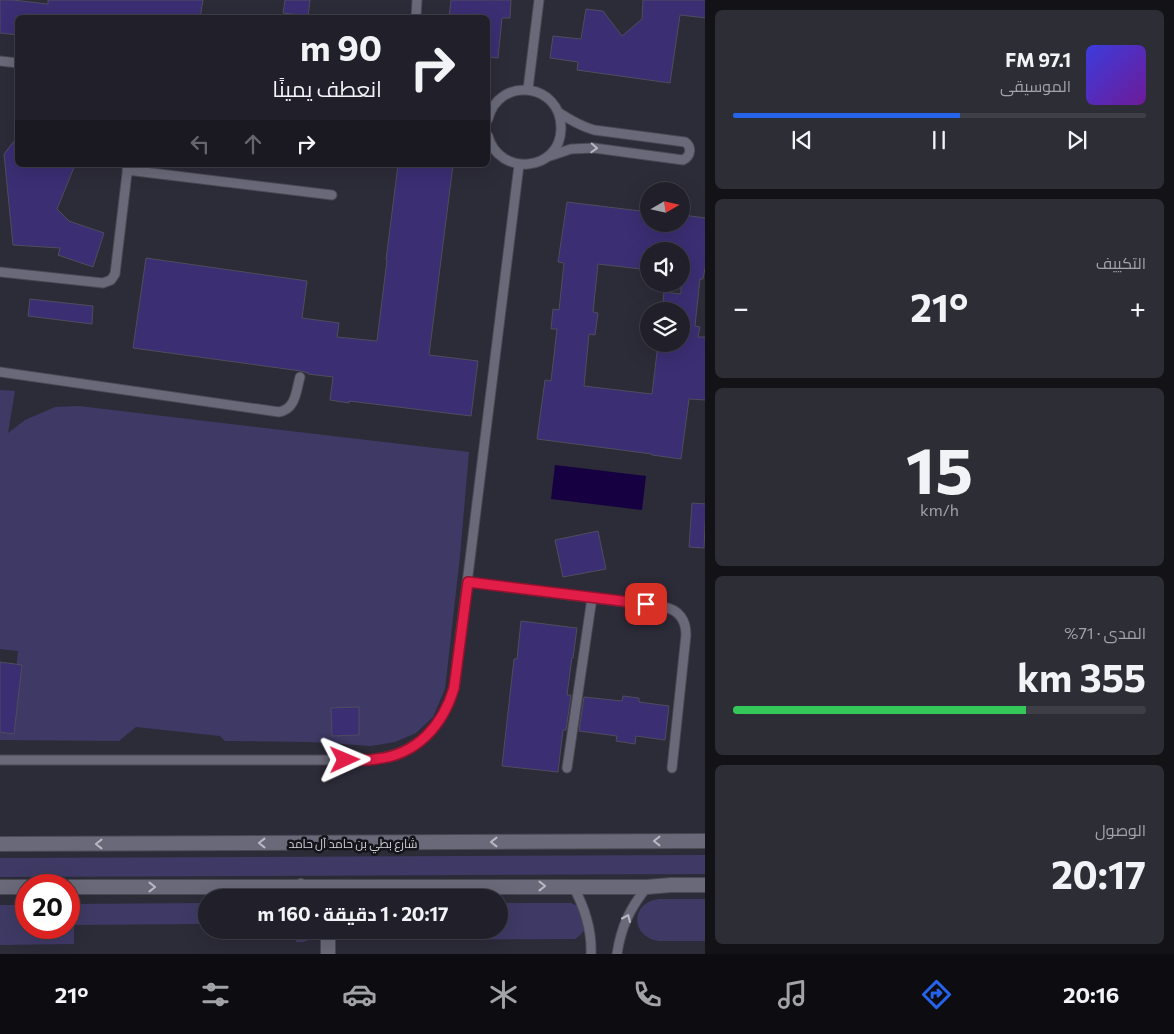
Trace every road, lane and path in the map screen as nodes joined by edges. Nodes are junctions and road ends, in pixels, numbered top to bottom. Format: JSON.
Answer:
{"nodes":[{"id":1,"x":418,"y":0,"type":"edge"},
{"id":2,"x":540,"y":0,"type":"edge"},
{"id":3,"x":416,"y":15,"type":"edge"},
{"id":4,"x":0,"y":61,"type":"edge"},
{"id":5,"x":15,"y":63,"type":"edge"},
{"id":6,"x":528,"y":90,"type":"junction"},
{"id":7,"x":490,"y":111,"type":"edge"},
{"id":8,"x":558,"y":112,"type":"junction"},
{"id":9,"x":490,"y":144,"type":"edge"},
{"id":10,"x":547,"y":157,"type":"junction"},
{"id":11,"x":519,"y":164,"type":"junction"},
{"id":12,"x":128,"y":167,"type":"edge"},
{"id":13,"x":332,"y":194,"type":"dead end"},
{"id":14,"x":0,"y":272,"type":"edge"},
{"id":15,"x":0,"y":372,"type":"edge"},
{"id":16,"x":300,"y":377,"type":"dead end"},
{"id":17,"x":468,"y":582,"type":"junction"},
{"id":18,"x":592,"y":598,"type":"junction"},
{"id":19,"x":0,"y":760,"type":"edge"},
{"id":20,"x":567,"y":768,"type":"dead end"},
{"id":21,"x":672,"y":768,"type":"dead end"},
{"id":22,"x":705,"y":841,"type":"edge"},
{"id":23,"x":0,"y":844,"type":"edge"},
{"id":24,"x":705,"y":885,"type":"edge"},
{"id":25,"x":573,"y":886,"type":"junction"},
{"id":26,"x":647,"y":886,"type":"junction"},
{"id":27,"x":0,"y":887,"type":"edge"},
{"id":28,"x":15,"y":887,"type":"edge"},
{"id":29,"x":80,"y":887,"type":"edge"},
{"id":30,"x":463,"y":889,"type":"edge"},
{"id":31,"x":198,"y":890,"type":"edge"},
{"id":32,"x":328,"y":939,"type":"edge"},
{"id":33,"x":328,"y":954,"type":"edge"},
{"id":34,"x":592,"y":954,"type":"edge"},
{"id":35,"x":617,"y":954,"type":"edge"}],
"edges":[{"from":1,"to":3,"type":"lane"},
{"from":2,"to":6,"type":"lane"},
{"from":4,"to":5,"type":"lane"},
{"from":6,"to":7,"type":"lane"},
{"from":6,"to":8,"type":"lane"},
{"from":8,"to":10,"type":"lane"},
{"from":10,"to":8,"type":"lane","one_way":true},
{"from":9,"to":11,"type":"lane"},
{"from":10,"to":11,"type":"lane"},
{"from":11,"to":17,"type":"lane"},
{"from":12,"to":13,"type":"lane"},
{"from":12,"to":14,"type":"lane"},
{"from":15,"to":16,"type":"lane"},
{"from":17,"to":18,"type":"lane"},
{"from":17,"to":19,"type":"lane"},
{"from":18,"to":20,"type":"lane"},
{"from":18,"to":21,"type":"lane"},
{"from":22,"to":23,"type":"street","name":"شارع بطي بن حامد آل حامد","one_way":true},
{"from":24,"to":26,"type":"street"},
{"from":25,"to":26,"type":"street"},
{"from":30,"to":25,"type":"street","one_way":true},
{"from":25,"to":34,"type":"lane"},
{"from":35,"to":26,"type":"lane","one_way":true},
{"from":27,"to":28,"type":"street"},
{"from":29,"to":31,"type":"street","one_way":true},
{"from":32,"to":33,"type":"street"}]}
